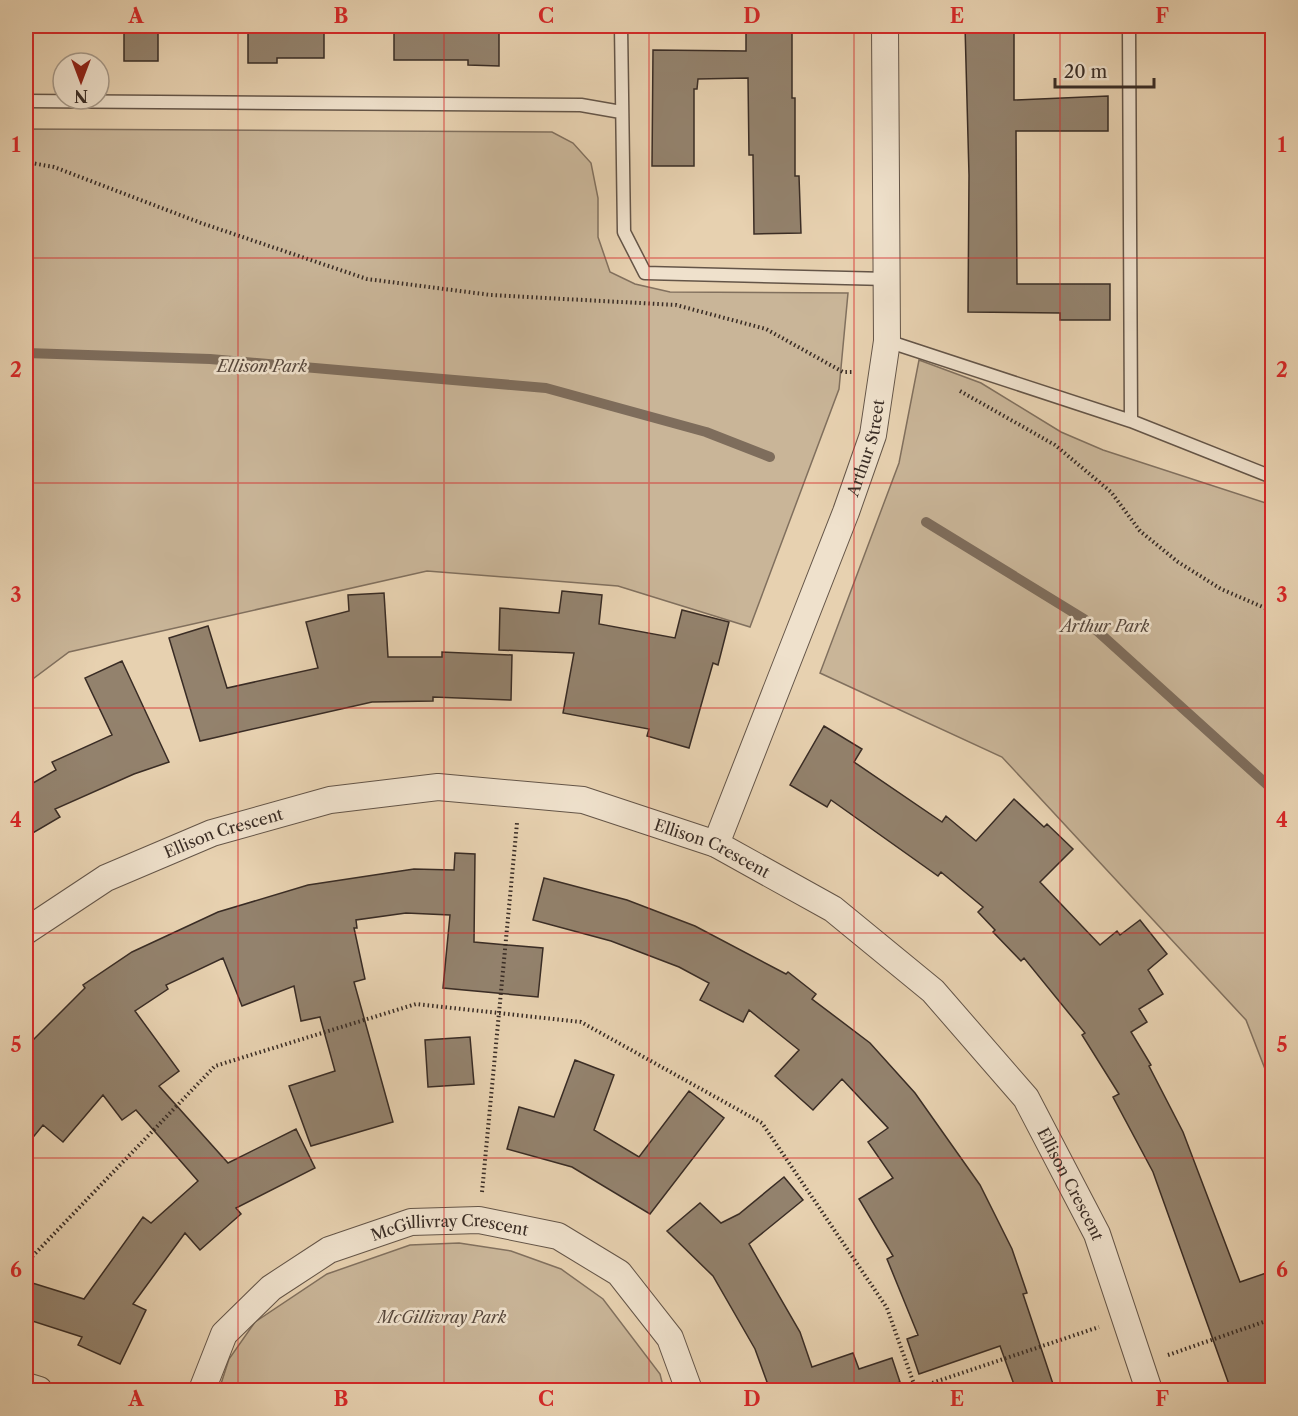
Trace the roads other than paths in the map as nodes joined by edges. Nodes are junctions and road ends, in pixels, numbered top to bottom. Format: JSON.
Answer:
{"nodes":[{"id":1,"x":621,"y":26,"type":"edge"},
{"id":2,"x":885,"y":26,"type":"edge"},
{"id":3,"x":1129,"y":26,"type":"edge"},
{"id":4,"x":26,"y":101,"type":"edge"},
{"id":5,"x":621,"y":112,"type":"junction"},
{"id":6,"x":888,"y":279,"type":"junction"},
{"id":7,"x":887,"y":341,"type":"junction"},
{"id":8,"x":1131,"y":421,"type":"junction"},
{"id":9,"x":1272,"y":477,"type":"edge"},
{"id":10,"x":716,"y":844,"type":"junction"},
{"id":11,"x":26,"y":932,"type":"edge"},
{"id":12,"x":26,"y":1386,"type":"edge"},
{"id":13,"x":39,"y":1390,"type":"edge"},
{"id":14,"x":202,"y":1390,"type":"edge"},
{"id":15,"x":689,"y":1390,"type":"edge"},
{"id":16,"x":1149,"y":1390,"type":"edge"}],
"edges":[{"from":1,"to":5,"type":"lane"},
{"from":2,"to":6,"type":"street","name":"Arthur Street"},
{"from":3,"to":8,"type":"lane"},
{"from":4,"to":5,"type":"lane"},
{"from":5,"to":6,"type":"lane"},
{"from":6,"to":7,"type":"street","name":"Arthur Street"},
{"from":7,"to":8,"type":"lane"},
{"from":7,"to":10,"type":"street","name":"Arthur Street"},
{"from":8,"to":9,"type":"lane"},
{"from":10,"to":11,"type":"street","name":"Ellison Crescent"},
{"from":10,"to":16,"type":"street","name":"Ellison Crescent"},
{"from":12,"to":13,"type":"street"},
{"from":14,"to":15,"type":"street","name":"McGillivray Crescent"}]}
